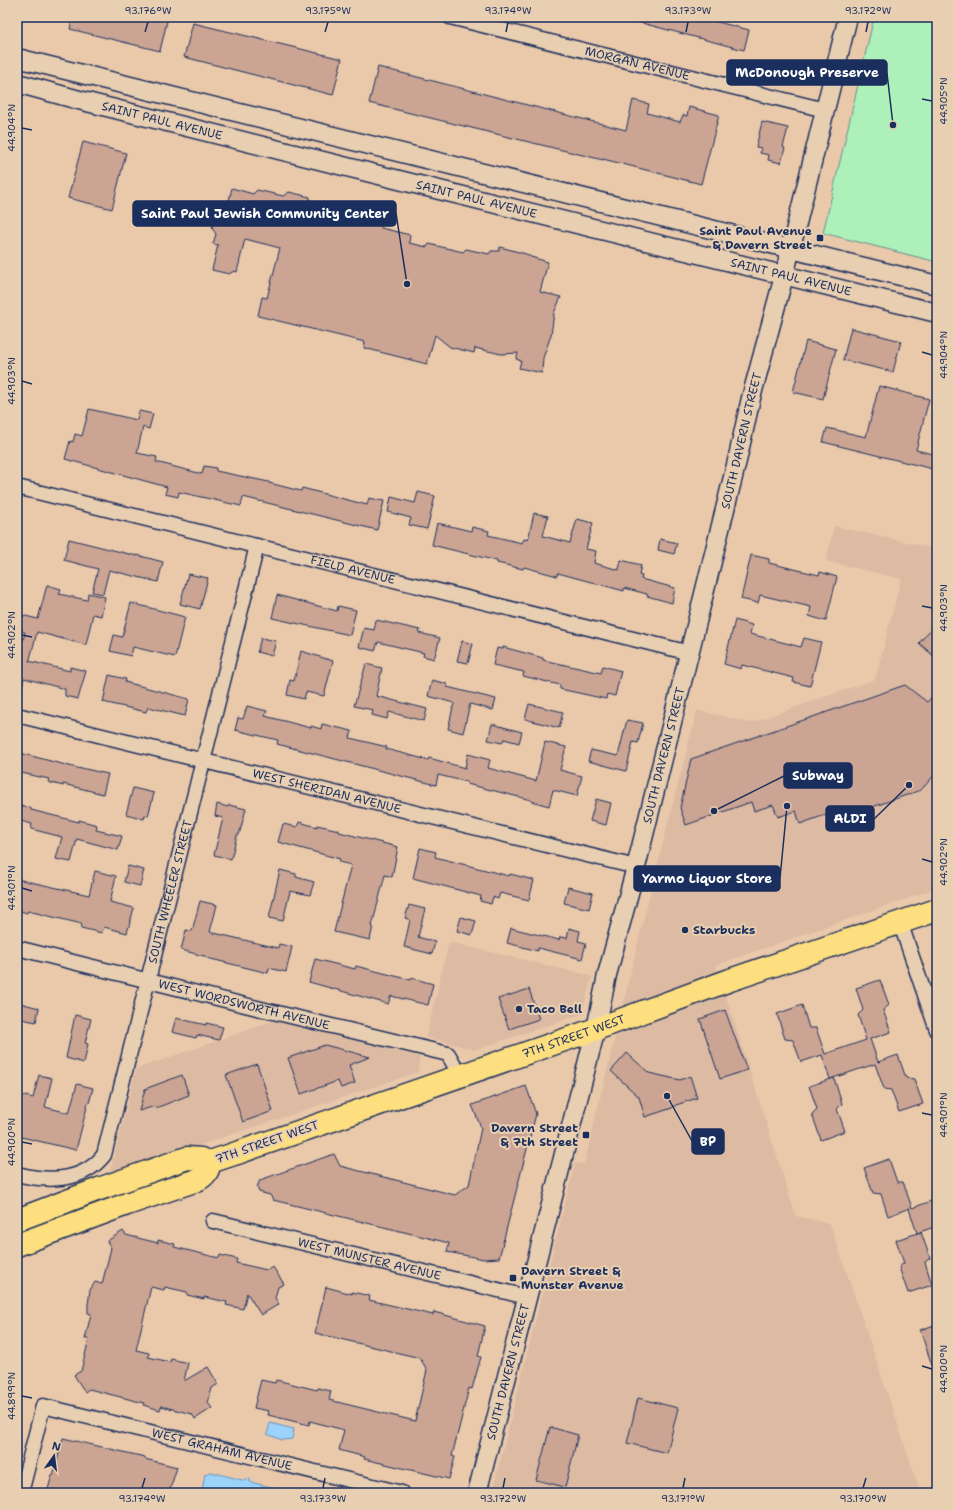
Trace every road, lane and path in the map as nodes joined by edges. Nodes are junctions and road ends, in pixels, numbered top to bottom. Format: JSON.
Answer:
{"nodes":[{"id":1,"x":450,"y":17,"type":"edge"},
{"id":2,"x":848,"y":17,"type":"edge"},
{"id":3,"x":17,"y":58,"type":"edge"},
{"id":4,"x":17,"y":83,"type":"edge"},
{"id":5,"x":825,"y":110,"type":"junction"},
{"id":6,"x":790,"y":250,"type":"junction"},
{"id":7,"x":784,"y":276,"type":"junction"},
{"id":8,"x":937,"y":285,"type":"edge"},
{"id":9,"x":937,"y":313,"type":"edge"},
{"id":10,"x":17,"y":487,"type":"edge"},
{"id":11,"x":257,"y":546,"type":"junction"},
{"id":12,"x":690,"y":652,"type":"junction"},
{"id":13,"x":17,"y":715,"type":"edge"},
{"id":14,"x":203,"y":760,"type":"junction"},
{"id":15,"x":636,"y":867,"type":"junction"},
{"id":16,"x":937,"y":910,"type":"edge"},
{"id":17,"x":900,"y":922,"type":"junction"},
{"id":18,"x":17,"y":948,"type":"edge"},
{"id":19,"x":148,"y":980,"type":"junction"},
{"id":20,"x":596,"y":1029,"type":"junction"},
{"id":21,"x":937,"y":1030,"type":"edge"},
{"id":22,"x":460,"y":1075,"type":"junction"},
{"id":23,"x":210,"y":1162,"type":"junction"},
{"id":24,"x":22,"y":1176,"type":"edge"},
{"id":25,"x":17,"y":1220,"type":"edge"},
{"id":26,"x":213,"y":1221,"type":"dead end"},
{"id":27,"x":17,"y":1245,"type":"edge"},
{"id":28,"x":527,"y":1297,"type":"junction"},
{"id":29,"x":20,"y":1493,"type":"edge"},
{"id":30,"x":402,"y":1493,"type":"edge"},
{"id":31,"x":477,"y":1493,"type":"edge"}],
"edges":[{"from":1,"to":5,"type":"street","name":"MORGAN AVENUE"},
{"from":2,"to":5,"type":"street","name":"SOUTH DAVERN STREET"},
{"from":3,"to":6,"type":"street"},
{"from":4,"to":7,"type":"street","name":"SAINT PAUL AVENUE"},
{"from":5,"to":6,"type":"street","name":"SOUTH DAVERN STREET"},
{"from":6,"to":7,"type":"street","name":"SOUTH DAVERN STREET"},
{"from":6,"to":8,"type":"street"},
{"from":7,"to":9,"type":"street","name":"SAINT PAUL AVENUE"},
{"from":7,"to":12,"type":"street","name":"SOUTH DAVERN STREET"},
{"from":10,"to":11,"type":"street","name":"FIELD AVENUE"},
{"from":11,"to":12,"type":"street","name":"FIELD AVENUE"},
{"from":11,"to":14,"type":"street","name":"SOUTH WHEELER STREET"},
{"from":12,"to":15,"type":"street","name":"SOUTH DAVERN STREET"},
{"from":13,"to":14,"type":"street","name":"WEST SHERIDAN AVENUE"},
{"from":14,"to":15,"type":"street","name":"WEST SHERIDAN AVENUE"},
{"from":14,"to":19,"type":"street","name":"SOUTH WHEELER STREET"},
{"from":15,"to":20,"type":"street","name":"SOUTH DAVERN STREET"},
{"from":16,"to":17,"type":"main road","name":"7TH STREET WEST"},
{"from":17,"to":20,"type":"main road","name":"7TH STREET WEST"},
{"from":17,"to":21,"type":"street"},
{"from":18,"to":19,"type":"street","name":"WEST WORDSWORTH AVENUE"},
{"from":19,"to":22,"type":"street","name":"WEST WORDSWORTH AVENUE"},
{"from":19,"to":24,"type":"street","name":"SOUTH WHEELER STREET"},
{"from":20,"to":22,"type":"main road","name":"7TH STREET WEST"},
{"from":20,"to":28,"type":"street","name":"SOUTH DAVERN STREET"},
{"from":22,"to":23,"type":"main road","name":"7TH STREET WEST"},
{"from":23,"to":25,"type":"main road"},
{"from":23,"to":27,"type":"main road"},
{"from":26,"to":28,"type":"street","name":"WEST MUNSTER AVENUE"},
{"from":28,"to":31,"type":"street","name":"SOUTH DAVERN STREET"},
{"from":29,"to":30,"type":"street","name":"WEST GRAHAM AVENUE"}]}
